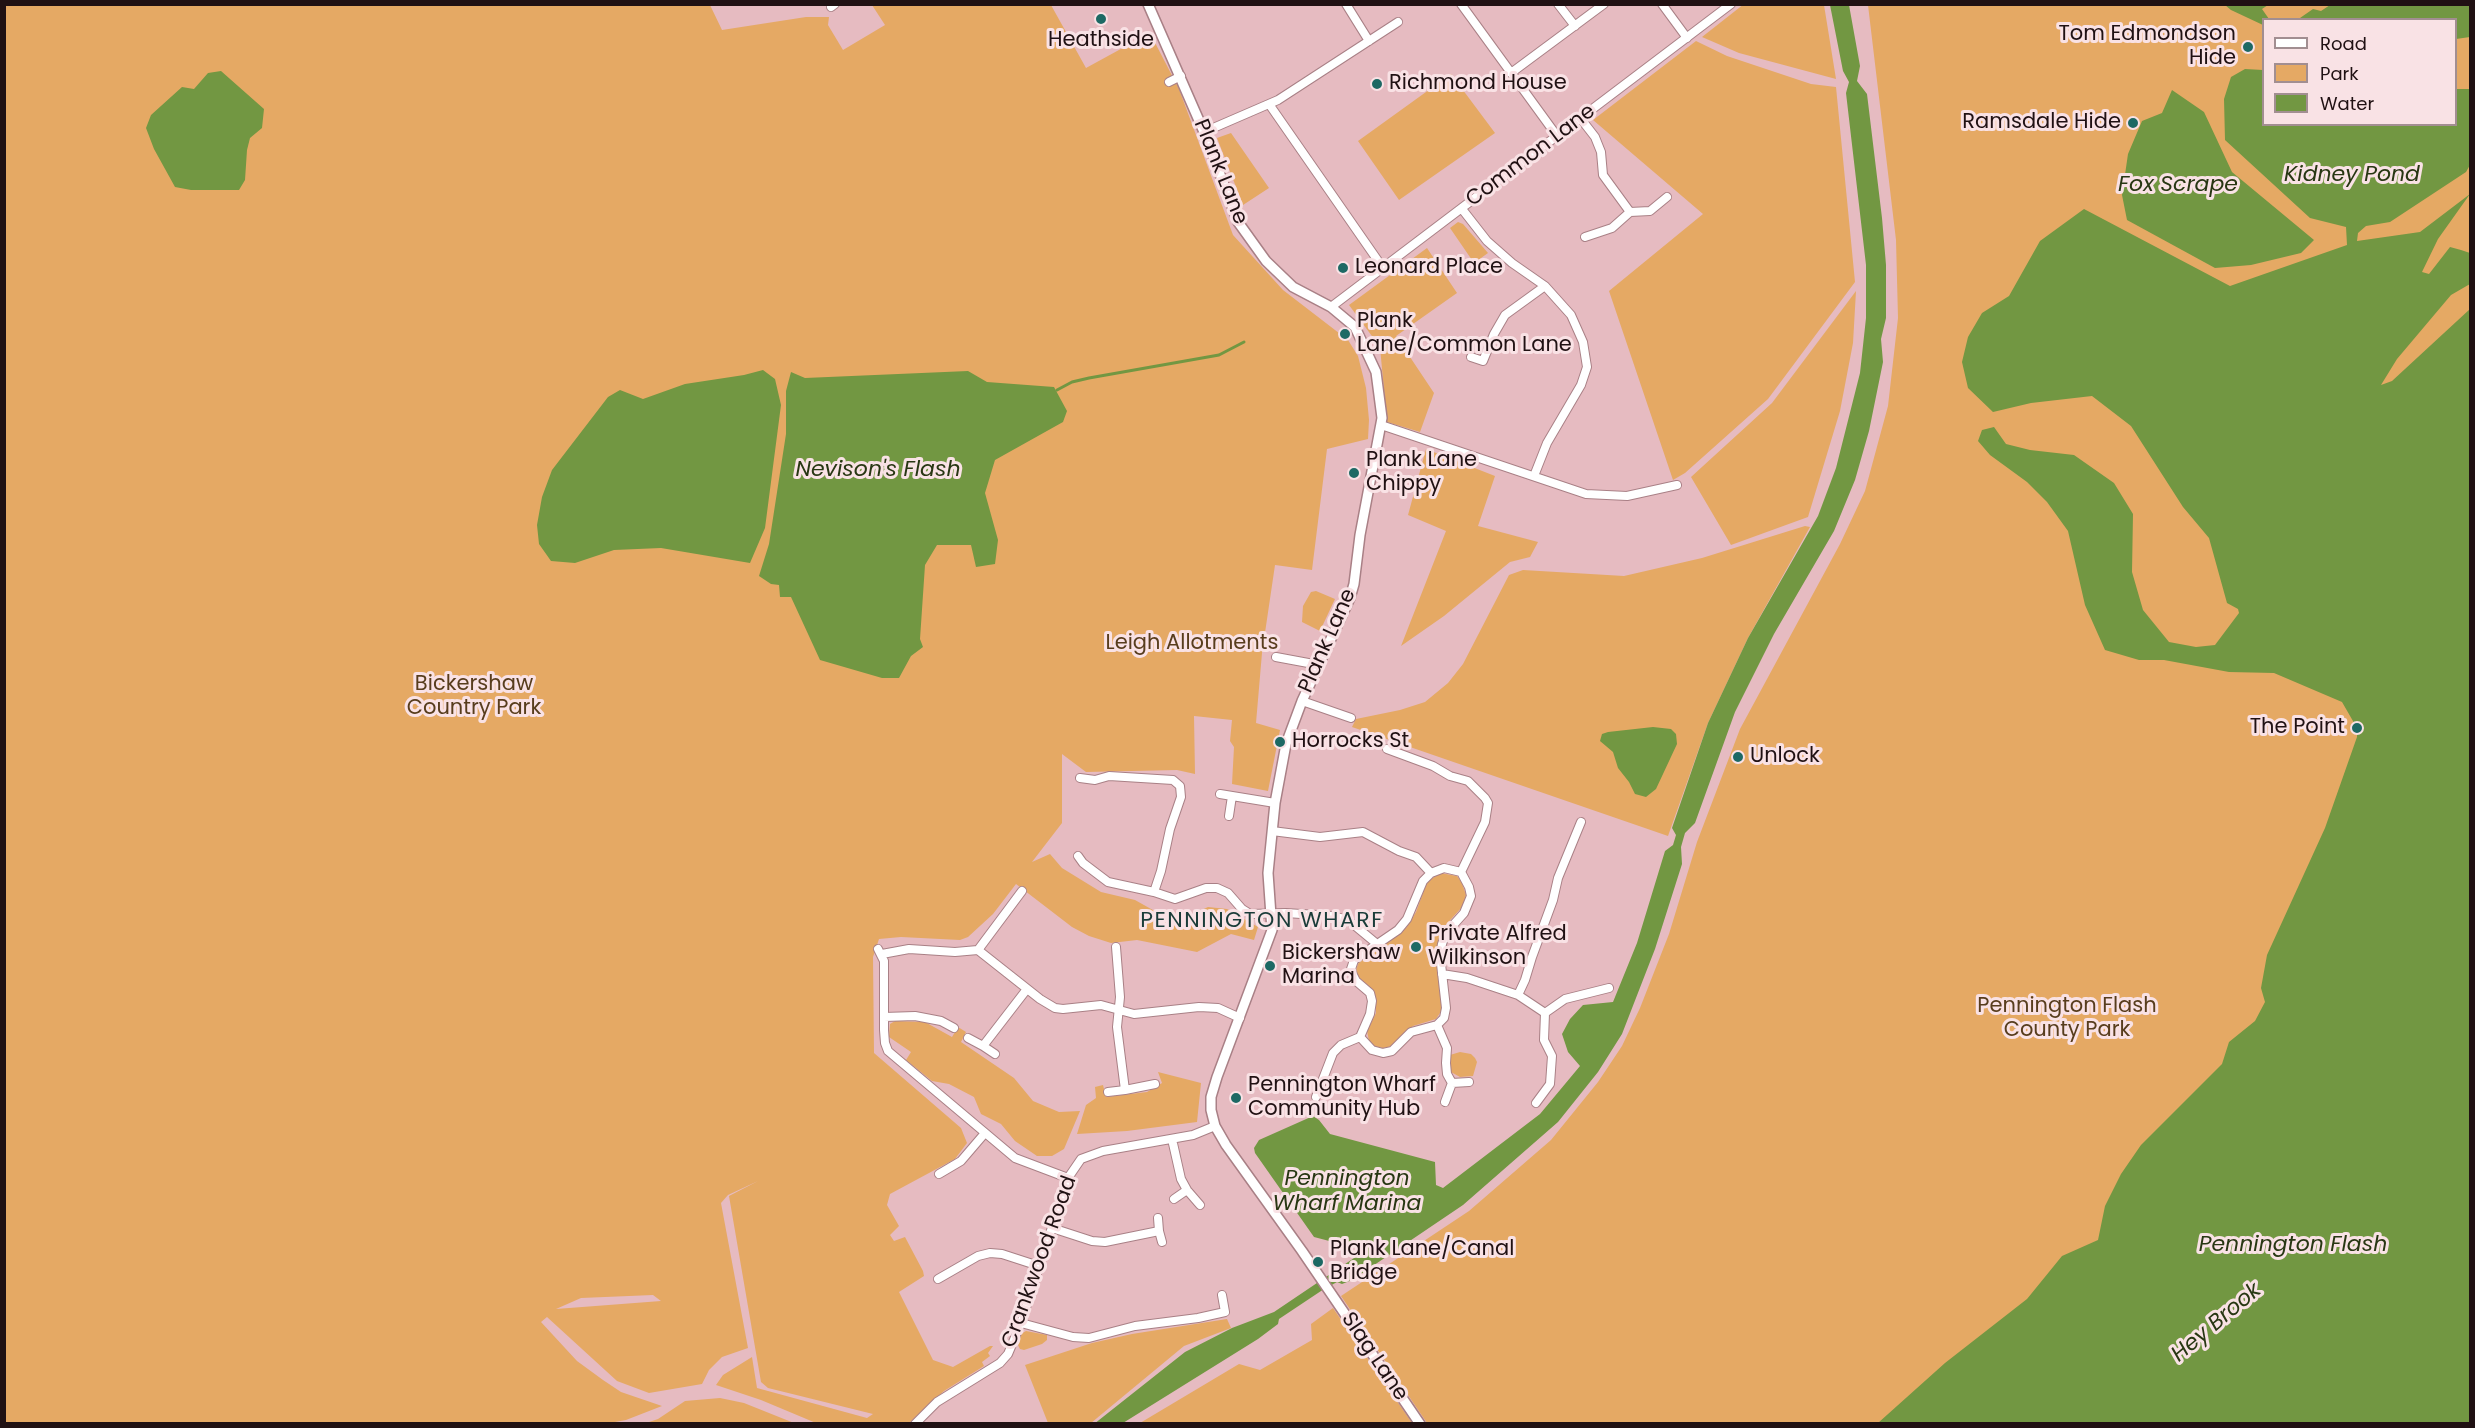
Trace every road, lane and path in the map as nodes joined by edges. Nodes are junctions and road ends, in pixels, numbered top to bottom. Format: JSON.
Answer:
{"nodes":[{"id":1,"x":1148,"y":4,"type":"edge"},
{"id":2,"x":1346,"y":4,"type":"edge"},
{"id":3,"x":1461,"y":4,"type":"edge"},
{"id":4,"x":1558,"y":4,"type":"edge"},
{"id":5,"x":1604,"y":4,"type":"edge"},
{"id":6,"x":1662,"y":4,"type":"edge"},
{"id":7,"x":1731,"y":4,"type":"edge"},
{"id":8,"x":1398,"y":22,"type":"dead end"},
{"id":9,"x":1575,"y":26,"type":"junction"},
{"id":10,"x":1687,"y":38,"type":"junction"},
{"id":11,"x":1369,"y":41,"type":"junction"},
{"id":12,"x":1511,"y":73,"type":"junction"},
{"id":13,"x":1181,"y":76,"type":"junction"},
{"id":14,"x":1169,"y":82,"type":"dead end"},
{"id":15,"x":1269,"y":104,"type":"junction"},
{"id":16,"x":1581,"y":119,"type":"junction"},
{"id":17,"x":1204,"y":132,"type":"junction"},
{"id":18,"x":1557,"y":136,"type":"junction"},
{"id":19,"x":1667,"y":197,"type":"dead end"},
{"id":20,"x":1462,"y":209,"type":"junction"},
{"id":21,"x":1630,"y":212,"type":"junction"},
{"id":22,"x":1585,"y":237,"type":"dead end"},
{"id":23,"x":1383,"y":268,"type":"junction"},
{"id":24,"x":1545,"y":286,"type":"junction"},
{"id":25,"x":1331,"y":307,"type":"junction"},
{"id":26,"x":1471,"y":357,"type":"dead end"},
{"id":27,"x":1381,"y":425,"type":"junction"},
{"id":28,"x":1534,"y":476,"type":"junction"},
{"id":29,"x":1677,"y":484,"type":"dead end"},
{"id":30,"x":1276,"y":657,"type":"dead end"},
{"id":31,"x":1319,"y":664,"type":"junction"},
{"id":32,"x":1302,"y":701,"type":"junction"},
{"id":33,"x":1351,"y":718,"type":"dead end"},
{"id":34,"x":1387,"y":749,"type":"dead end"},
{"id":35,"x":1403,"y":755,"type":"junction"},
{"id":36,"x":1400,"y":764,"type":"dead end"},
{"id":37,"x":1080,"y":778,"type":"dead end"},
{"id":38,"x":1220,"y":794,"type":"dead end"},
{"id":39,"x":1232,"y":796,"type":"junction"},
{"id":40,"x":1275,"y":803,"type":"junction"},
{"id":41,"x":1229,"y":816,"type":"dead end"},
{"id":42,"x":1581,"y":822,"type":"dead end"},
{"id":43,"x":1272,"y":831,"type":"junction"},
{"id":44,"x":1078,"y":856,"type":"dead end"},
{"id":45,"x":1461,"y":872,"type":"junction"},
{"id":46,"x":1431,"y":873,"type":"junction"},
{"id":47,"x":1023,"y":891,"type":"dead end"},
{"id":48,"x":1154,"y":892,"type":"junction"},
{"id":49,"x":1272,"y":914,"type":"junction"},
{"id":50,"x":1377,"y":944,"type":"junction"},
{"id":51,"x":1116,"y":947,"type":"dead end"},
{"id":52,"x":978,"y":950,"type":"junction"},
{"id":53,"x":1442,"y":974,"type":"junction"},
{"id":54,"x":1609,"y":988,"type":"dead end"},
{"id":55,"x":1027,"y":989,"type":"junction"},
{"id":56,"x":1518,"y":995,"type":"junction"},
{"id":57,"x":1120,"y":1010,"type":"junction"},
{"id":58,"x":1545,"y":1013,"type":"junction"},
{"id":59,"x":884,"y":1017,"type":"junction"},
{"id":60,"x":1240,"y":1018,"type":"junction"},
{"id":61,"x":1437,"y":1025,"type":"junction"},
{"id":62,"x":954,"y":1028,"type":"dead end"},
{"id":63,"x":1360,"y":1037,"type":"junction"},
{"id":64,"x":968,"y":1038,"type":"dead end"},
{"id":65,"x":983,"y":1046,"type":"junction"},
{"id":66,"x":995,"y":1054,"type":"dead end"},
{"id":67,"x":1469,"y":1082,"type":"dead end"},
{"id":68,"x":1452,"y":1083,"type":"junction"},
{"id":69,"x":1155,"y":1084,"type":"dead end"},
{"id":70,"x":1125,"y":1090,"type":"junction"},
{"id":71,"x":1108,"y":1092,"type":"dead end"},
{"id":72,"x":1316,"y":1097,"type":"dead end"},
{"id":73,"x":1445,"y":1102,"type":"dead end"},
{"id":74,"x":1536,"y":1103,"type":"dead end"},
{"id":75,"x":1215,"y":1126,"type":"junction"},
{"id":76,"x":985,"y":1133,"type":"junction"},
{"id":77,"x":1172,"y":1139,"type":"junction"},
{"id":78,"x":939,"y":1174,"type":"dead end"},
{"id":79,"x":1068,"y":1178,"type":"junction"},
{"id":80,"x":1187,"y":1190,"type":"junction"},
{"id":81,"x":1174,"y":1199,"type":"dead end"},
{"id":82,"x":1200,"y":1205,"type":"dead end"},
{"id":83,"x":1158,"y":1218,"type":"dead end"},
{"id":84,"x":1052,"y":1227,"type":"junction"},
{"id":85,"x":1160,"y":1231,"type":"junction"},
{"id":86,"x":1162,"y":1242,"type":"dead end"},
{"id":87,"x":1040,"y":1266,"type":"junction"},
{"id":88,"x":1317,"y":1274,"type":"joint"},
{"id":89,"x":938,"y":1279,"type":"dead end"},
{"id":90,"x":1222,"y":1295,"type":"dead end"},
{"id":91,"x":1021,"y":1323,"type":"junction"},
{"id":92,"x":915,"y":1424,"type":"edge"},
{"id":93,"x":1420,"y":1424,"type":"edge"}],
"edges":[{"from":1,"to":13,"type":"street","name":"Plank Lane"},
{"from":2,"to":11,"type":"street"},
{"from":3,"to":12,"type":"street"},
{"from":4,"to":9,"type":"street"},
{"from":5,"to":9,"type":"street"},
{"from":6,"to":10,"type":"street"},
{"from":7,"to":10,"type":"street","name":"Common Lane"},
{"from":8,"to":11,"type":"street"},
{"from":9,"to":12,"type":"street"},
{"from":10,"to":16,"type":"street","name":"Common Lane"},
{"from":11,"to":15,"type":"street"},
{"from":12,"to":18,"type":"street"},
{"from":13,"to":14,"type":"street"},
{"from":13,"to":17,"type":"street","name":"Plank Lane"},
{"from":15,"to":17,"type":"street"},
{"from":15,"to":23,"type":"street"},
{"from":16,"to":18,"type":"street","name":"Common Lane"},
{"from":16,"to":21,"type":"street"},
{"from":17,"to":25,"type":"street","name":"Plank Lane"},
{"from":18,"to":20,"type":"street","name":"Common Lane"},
{"from":19,"to":21,"type":"street"},
{"from":20,"to":23,"type":"street","name":"Common Lane"},
{"from":20,"to":24,"type":"street"},
{"from":21,"to":22,"type":"street"},
{"from":23,"to":25,"type":"street","name":"Common Lane"},
{"from":24,"to":26,"type":"street"},
{"from":24,"to":28,"type":"street"},
{"from":25,"to":27,"type":"street","name":"Plank Lane"},
{"from":27,"to":28,"type":"street"},
{"from":27,"to":31,"type":"street","name":"Plank Lane"},
{"from":28,"to":29,"type":"street"},
{"from":30,"to":31,"type":"street"},
{"from":31,"to":32,"type":"street","name":"Plank Lane"},
{"from":32,"to":33,"type":"street"},
{"from":32,"to":40,"type":"street","name":"Plank Lane"},
{"from":34,"to":35,"type":"street"},
{"from":35,"to":36,"type":"street"},
{"from":35,"to":45,"type":"street"},
{"from":37,"to":48,"type":"street"},
{"from":38,"to":39,"type":"street"},
{"from":39,"to":40,"type":"street"},
{"from":39,"to":41,"type":"street"},
{"from":40,"to":43,"type":"street","name":"Plank Lane"},
{"from":42,"to":56,"type":"street"},
{"from":43,"to":46,"type":"street"},
{"from":43,"to":49,"type":"street","name":"Plank Lane"},
{"from":44,"to":48,"type":"street"},
{"from":45,"to":46,"type":"street"},
{"from":45,"to":53,"type":"street"},
{"from":46,"to":50,"type":"street"},
{"from":47,"to":52,"type":"street"},
{"from":48,"to":49,"type":"street"},
{"from":49,"to":50,"type":"street"},
{"from":49,"to":60,"type":"street","name":"Plank Lane"},
{"from":50,"to":63,"type":"street"},
{"from":51,"to":57,"type":"street"},
{"from":52,"to":55,"type":"street"},
{"from":52,"to":59,"type":"street"},
{"from":53,"to":56,"type":"street"},
{"from":53,"to":61,"type":"street"},
{"from":54,"to":58,"type":"street"},
{"from":55,"to":57,"type":"street"},
{"from":55,"to":65,"type":"street"},
{"from":56,"to":58,"type":"street"},
{"from":57,"to":60,"type":"street"},
{"from":57,"to":70,"type":"street"},
{"from":58,"to":74,"type":"street"},
{"from":59,"to":62,"type":"street"},
{"from":59,"to":76,"type":"street"},
{"from":60,"to":75,"type":"street","name":"Plank Lane"},
{"from":61,"to":63,"type":"street"},
{"from":61,"to":68,"type":"street"},
{"from":63,"to":72,"type":"street"},
{"from":64,"to":65,"type":"street"},
{"from":65,"to":66,"type":"street"},
{"from":67,"to":68,"type":"street"},
{"from":68,"to":73,"type":"street"},
{"from":69,"to":70,"type":"street"},
{"from":70,"to":71,"type":"street"},
{"from":75,"to":77,"type":"street","name":"Crankwood Road"},
{"from":75,"to":88,"type":"street","name":"Plank Lane"},
{"from":76,"to":78,"type":"street"},
{"from":76,"to":79,"type":"street"},
{"from":77,"to":79,"type":"street","name":"Crankwood Road"},
{"from":77,"to":80,"type":"street"},
{"from":79,"to":84,"type":"street","name":"Crankwood Road"},
{"from":80,"to":81,"type":"street"},
{"from":80,"to":82,"type":"street"},
{"from":83,"to":85,"type":"street"},
{"from":84,"to":85,"type":"street"},
{"from":84,"to":87,"type":"street","name":"Crankwood Road"},
{"from":85,"to":86,"type":"street"},
{"from":87,"to":89,"type":"street"},
{"from":87,"to":91,"type":"street","name":"Crankwood Road"},
{"from":88,"to":93,"type":"street","name":"Slag Lane"},
{"from":90,"to":91,"type":"street"},
{"from":91,"to":92,"type":"street","name":"Crankwood Road"}]}
